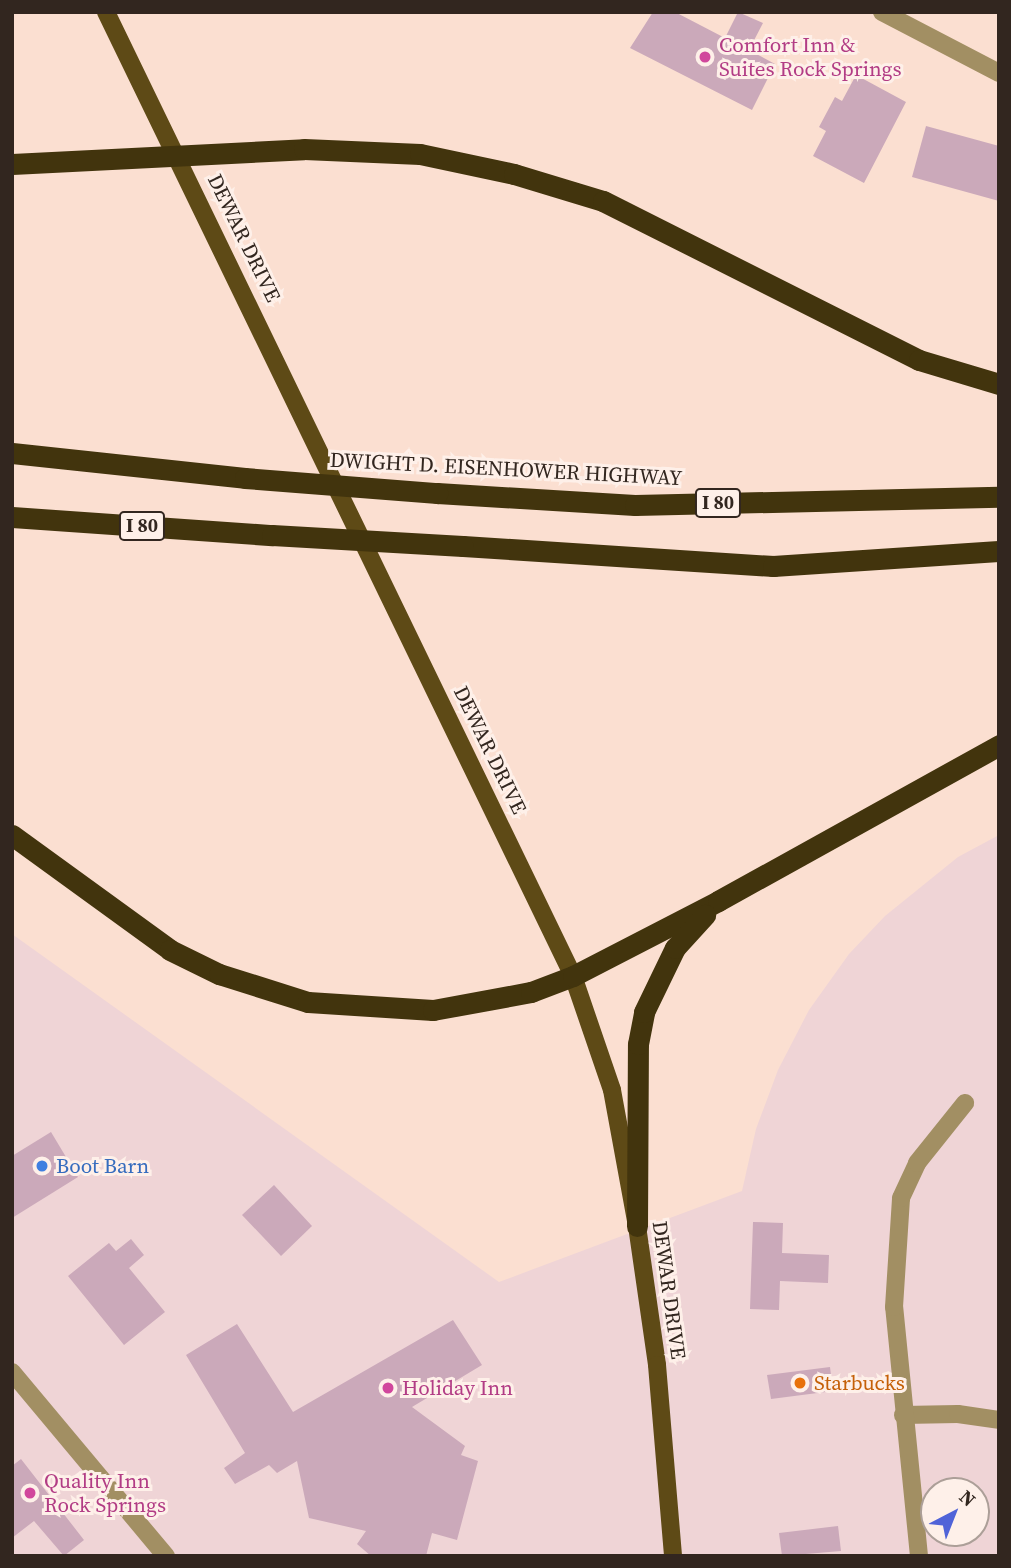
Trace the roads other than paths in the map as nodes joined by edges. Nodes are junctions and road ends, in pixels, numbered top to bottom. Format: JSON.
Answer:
{"nodes":[{"id":1,"x":106,"y":12,"type":"edge"},
{"id":2,"x":881,"y":12,"type":"edge"},
{"id":3,"x":999,"y":73,"type":"edge"},
{"id":4,"x":178,"y":153,"type":"junction"},
{"id":5,"x":12,"y":164,"type":"edge"},
{"id":6,"x":999,"y":384,"type":"edge"},
{"id":7,"x":12,"y":453,"type":"edge"},
{"id":8,"x":999,"y":497,"type":"edge"},
{"id":9,"x":12,"y":517,"type":"edge"},
{"id":10,"x":999,"y":551,"type":"edge"},
{"id":11,"x":999,"y":745,"type":"edge"},
{"id":12,"x":12,"y":835,"type":"edge"},
{"id":13,"x":719,"y":901,"type":"junction"},
{"id":14,"x":573,"y":976,"type":"junction"},
{"id":15,"x":965,"y":1102,"type":"dead end"},
{"id":16,"x":636,"y":1226,"type":"junction"},
{"id":17,"x":12,"y":1372,"type":"edge"},
{"id":18,"x":903,"y":1415,"type":"junction"},
{"id":19,"x":999,"y":1420,"type":"edge"},
{"id":20,"x":166,"y":1556,"type":"edge"},
{"id":21,"x":673,"y":1556,"type":"edge"},
{"id":22,"x":919,"y":1556,"type":"edge"}],
"edges":[{"from":1,"to":4,"type":"main road","name":"DEWAR DRIVE"},
{"from":2,"to":3,"type":"street"},
{"from":4,"to":5,"type":"highway"},
{"from":4,"to":6,"type":"highway"},
{"from":4,"to":14,"type":"main road","name":"DEWAR DRIVE"},
{"from":7,"to":8,"type":"highway","name":"DWIGHT D. EISENHOWER HIGHWAY","number":"I 80","bridge":true},
{"from":9,"to":10,"type":"highway","number":"I 80","bridge":true},
{"from":11,"to":13,"type":"highway"},
{"from":12,"to":14,"type":"highway"},
{"from":13,"to":14,"type":"highway"},
{"from":13,"to":16,"type":"highway"},
{"from":14,"to":16,"type":"main road","name":"DEWAR DRIVE"},
{"from":15,"to":18,"type":"street"},
{"from":16,"to":21,"type":"main road","name":"DEWAR DRIVE"},
{"from":17,"to":20,"type":"street"},
{"from":18,"to":19,"type":"street"},
{"from":18,"to":22,"type":"street"}]}
